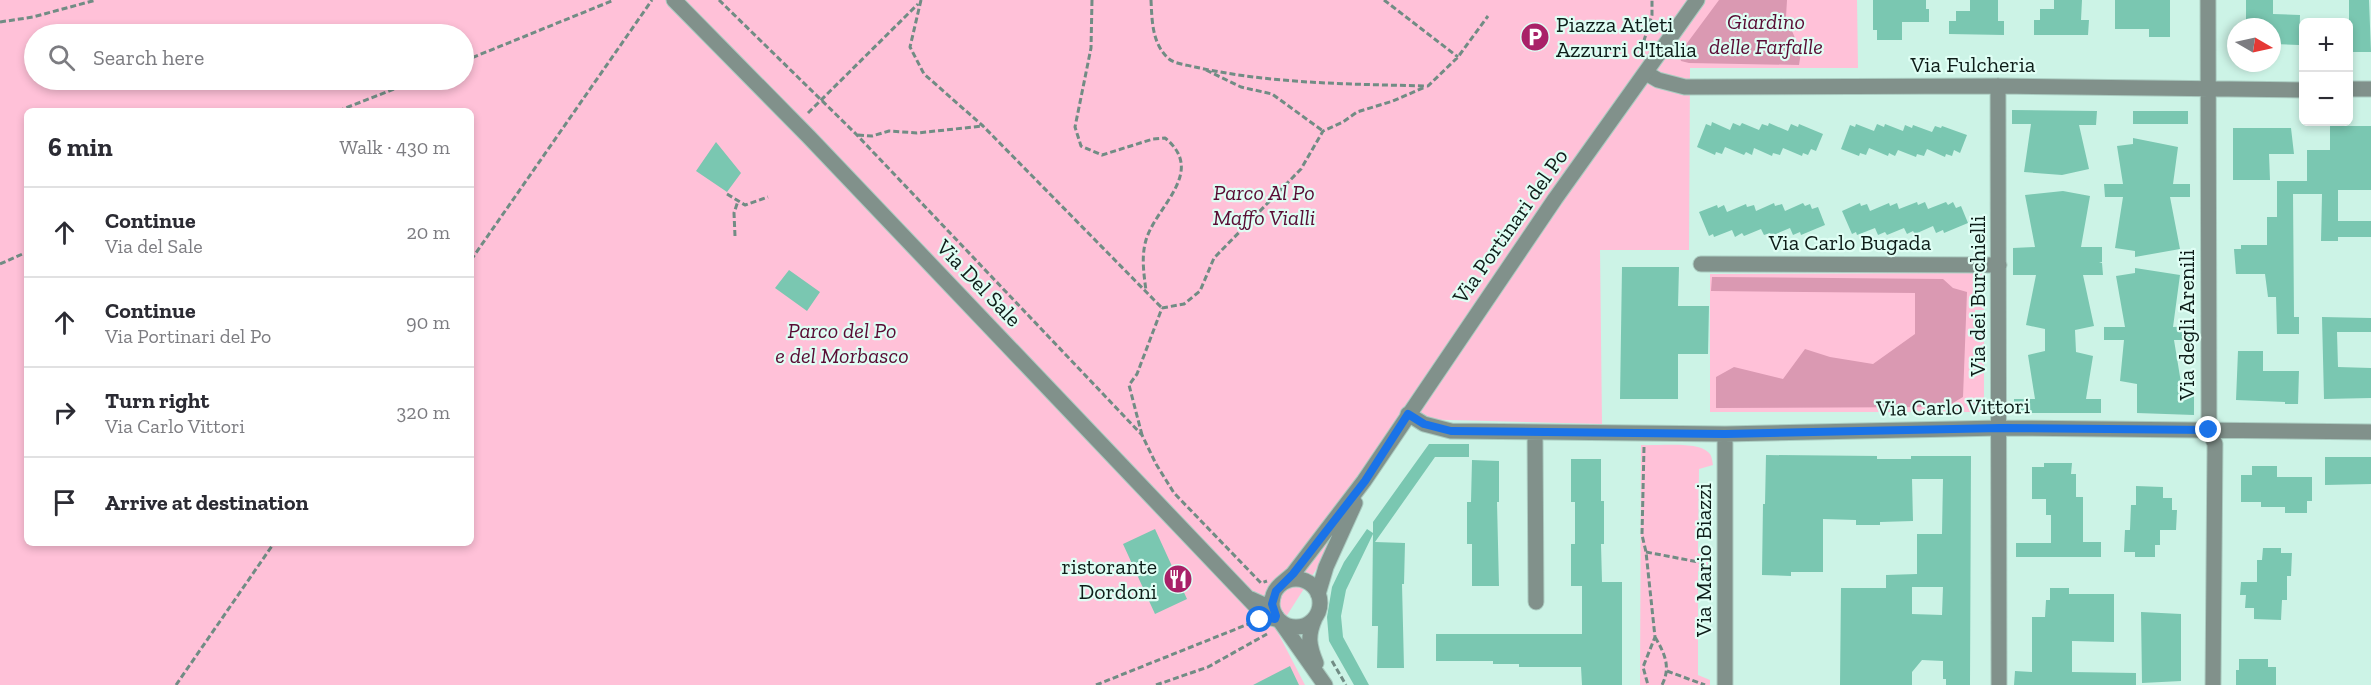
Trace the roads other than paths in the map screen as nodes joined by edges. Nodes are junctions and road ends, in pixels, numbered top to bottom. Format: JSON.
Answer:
{"nodes":[{"id":1,"x":674,"y":0,"type":"edge"},
{"id":2,"x":1697,"y":0,"type":"edge"},
{"id":3,"x":2208,"y":0,"type":"edge"},
{"id":4,"x":1646,"y":73,"type":"junction"},
{"id":5,"x":1998,"y":86,"type":"junction"},
{"id":6,"x":2353,"y":89,"type":"edge"},
{"id":7,"x":2371,"y":89,"type":"edge"},
{"id":8,"x":2208,"y":90,"type":"junction"},
{"id":9,"x":2299,"y":90,"type":"edge"},
{"id":10,"x":1701,"y":264,"type":"dead end"},
{"id":11,"x":1999,"y":265,"type":"junction"},
{"id":12,"x":1408,"y":414,"type":"junction"},
{"id":13,"x":2000,"y":428,"type":"junction"},
{"id":14,"x":2209,"y":430,"type":"junction"},
{"id":15,"x":2371,"y":432,"type":"edge"},
{"id":16,"x":1535,"y":433,"type":"junction"},
{"id":17,"x":1725,"y":434,"type":"junction"},
{"id":18,"x":1365,"y":481,"type":"junction"},
{"id":19,"x":1274,"y":588,"type":"junction"},
{"id":20,"x":1318,"y":594,"type":"junction"},
{"id":21,"x":1251,"y":598,"type":"junction"},
{"id":22,"x":1536,"y":602,"type":"dead end"},
{"id":23,"x":1275,"y":618,"type":"junction"},
{"id":24,"x":1315,"y":618,"type":"junction"},
{"id":25,"x":1325,"y":685,"type":"edge"},
{"id":26,"x":1725,"y":685,"type":"edge"},
{"id":27,"x":1999,"y":685,"type":"edge"},
{"id":28,"x":2213,"y":685,"type":"edge"}],
"edges":[{"from":1,"to":21,"type":"street","name":"Via Del Sale"},
{"from":2,"to":4,"type":"street","name":"Via Portinari del Po"},
{"from":3,"to":8,"type":"street","name":"Via degli Arenili"},
{"from":4,"to":5,"type":"street","name":"Via Fulcheria"},
{"from":4,"to":12,"type":"street","name":"Via Portinari del Po"},
{"from":5,"to":8,"type":"street","name":"Via Fulcheria"},
{"from":5,"to":11,"type":"street","name":"Via dei Burchielli"},
{"from":6,"to":7,"type":"street"},
{"from":8,"to":9,"type":"street","name":"Via Fulcheria"},
{"from":8,"to":14,"type":"street","name":"Via degli Arenili"},
{"from":10,"to":11,"type":"street","name":"Via Carlo Bugada"},
{"from":11,"to":13,"type":"street","name":"Via dei Burchielli"},
{"from":12,"to":16,"type":"street","name":"Via Carlo Vittori"},
{"from":12,"to":18,"type":"street","name":"Via Portinari del Po"},
{"from":13,"to":14,"type":"street","name":"Via Carlo Vittori"},
{"from":13,"to":17,"type":"street","name":"Via Carlo Vittori"},
{"from":13,"to":27,"type":"street","name":"Via dei Burchielli"},
{"from":14,"to":15,"type":"street","name":"Via Carlo Vittori"},
{"from":14,"to":28,"type":"street","name":"Via degli Arenili"},
{"from":16,"to":17,"type":"street","name":"Via Carlo Vittori"},
{"from":16,"to":22,"type":"street"},
{"from":17,"to":26,"type":"street","name":"Via Mario Biazzi"},
{"from":18,"to":19,"type":"street","name":"Via Portinari del Po"},
{"from":18,"to":20,"type":"street","name":"Via Portinari del Po"},
{"from":19,"to":20,"type":"street"},
{"from":19,"to":21,"type":"street"},
{"from":19,"to":23,"type":"street"},
{"from":20,"to":24,"type":"street"},
{"from":21,"to":23,"type":"street"},
{"from":23,"to":24,"type":"street"},
{"from":23,"to":25,"type":"street"},
{"from":24,"to":25,"type":"street"}]}
